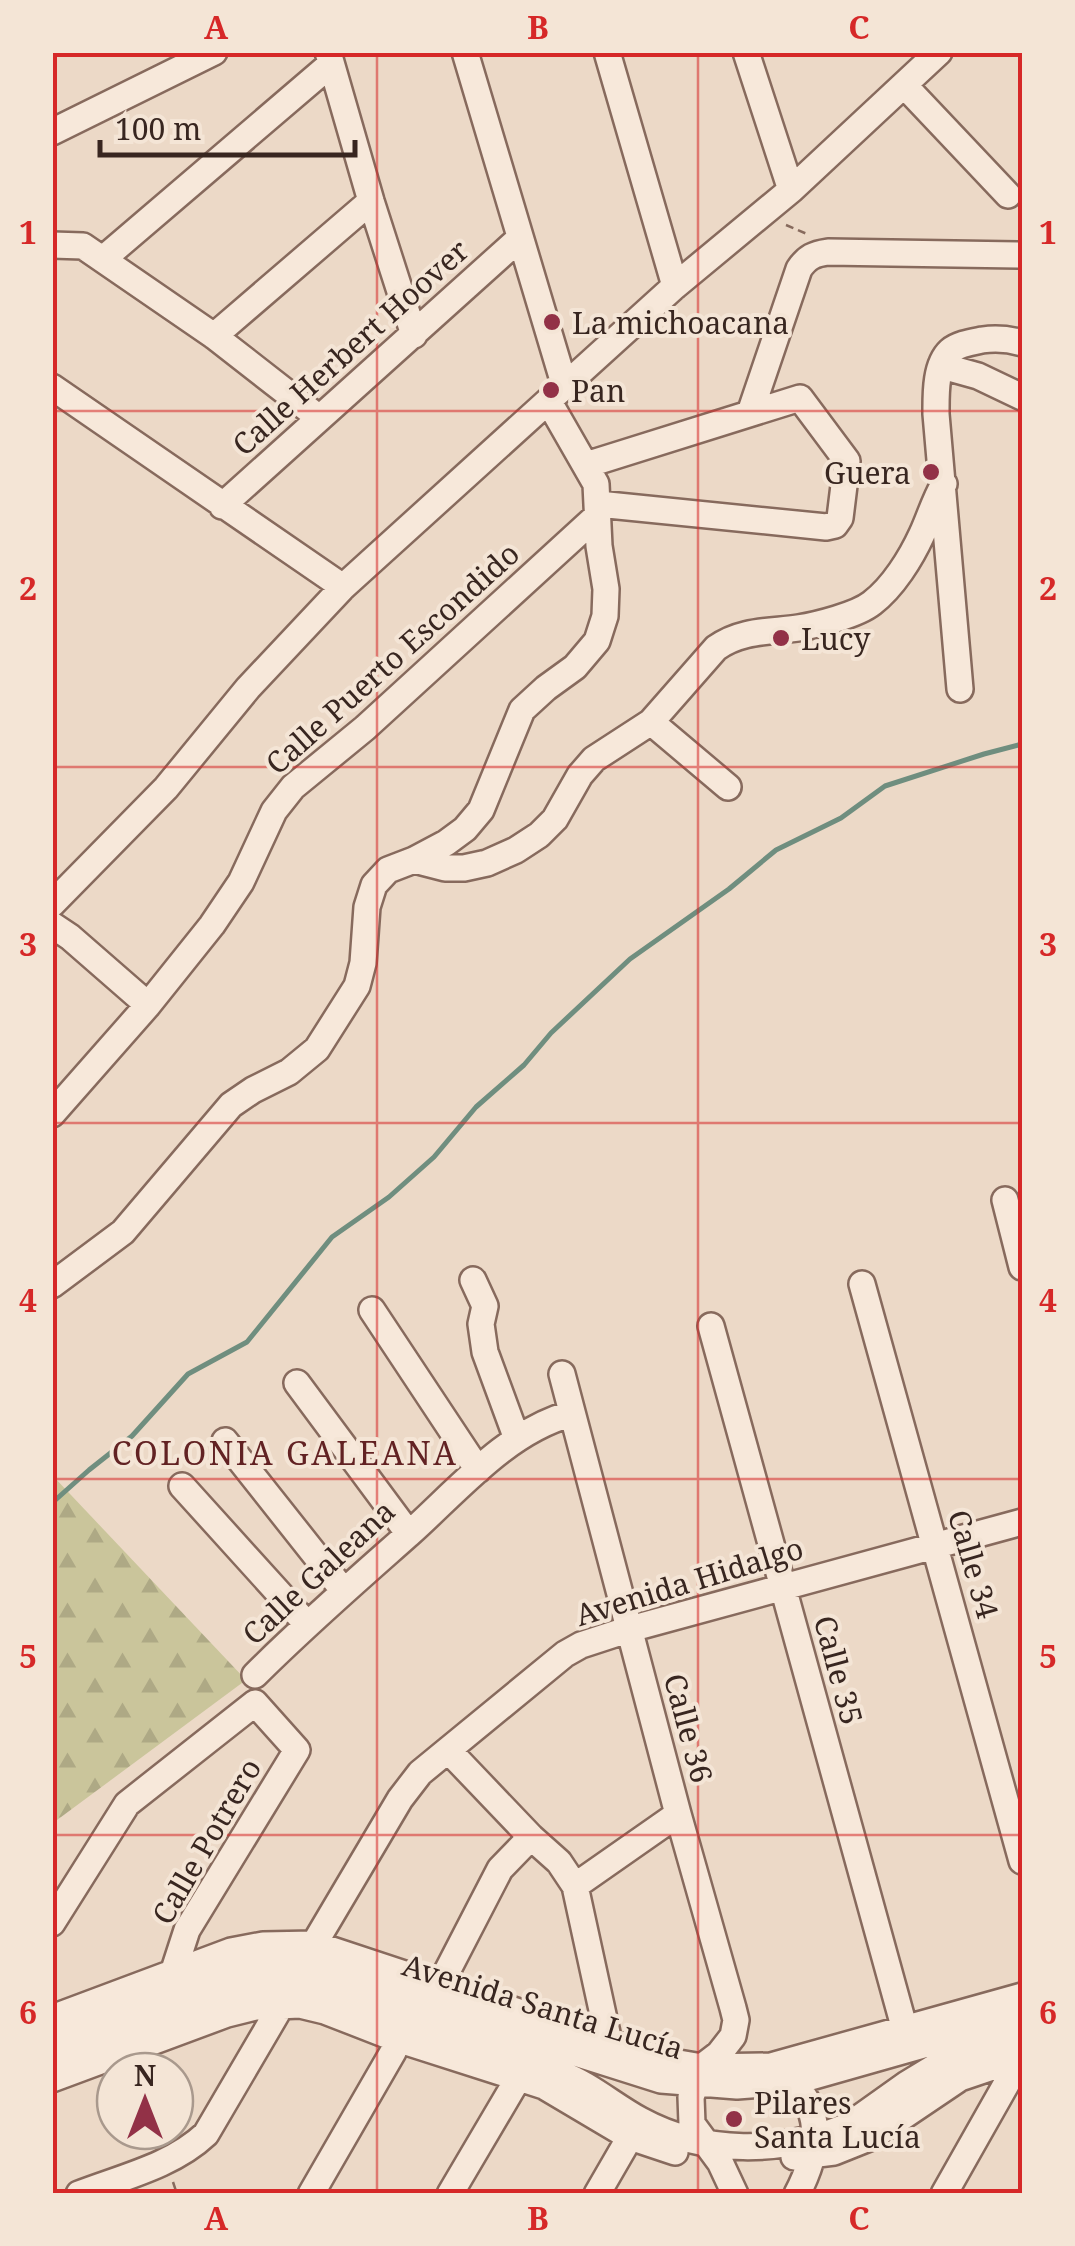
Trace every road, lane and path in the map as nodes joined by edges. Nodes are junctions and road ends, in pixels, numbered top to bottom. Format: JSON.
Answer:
{"nodes":[{"id":1,"x":214,"y":52,"type":"edge"},
{"id":2,"x":465,"y":52,"type":"edge"},
{"id":3,"x":606,"y":52,"type":"edge"},
{"id":4,"x":746,"y":52,"type":"edge"},
{"id":5,"x":939,"y":52,"type":"edge"},
{"id":6,"x":329,"y":58,"type":"edge"},
{"id":7,"x":904,"y":85,"type":"junction"},
{"id":8,"x":52,"y":132,"type":"edge"},
{"id":9,"x":791,"y":190,"type":"junction"},
{"id":10,"x":1008,"y":195,"type":"dead end"},
{"id":11,"x":370,"y":201,"type":"junction"},
{"id":12,"x":762,"y":214,"type":"junction"},
{"id":13,"x":520,"y":238,"type":"junction"},
{"id":14,"x":52,"y":244,"type":"edge"},
{"id":15,"x":828,"y":252,"type":"junction"},
{"id":16,"x":1022,"y":256,"type":"edge"},
{"id":17,"x":103,"y":259,"type":"junction"},
{"id":18,"x":674,"y":286,"type":"junction"},
{"id":19,"x":414,"y":335,"type":"junction"},
{"id":20,"x":214,"y":336,"type":"junction"},
{"id":21,"x":1022,"y":343,"type":"edge"},
{"id":22,"x":942,"y":366,"type":"junction"},
{"id":23,"x":52,"y":387,"type":"edge"},
{"id":24,"x":557,"y":394,"type":"junction"},
{"id":25,"x":1022,"y":398,"type":"edge"},
{"id":26,"x":750,"y":413,"type":"junction"},
{"id":27,"x":318,"y":417,"type":"junction"},
{"id":28,"x":586,"y":465,"type":"junction"},
{"id":29,"x":944,"y":484,"type":"junction"},
{"id":30,"x":222,"y":506,"type":"junction"},
{"id":31,"x":598,"y":510,"type":"junction"},
{"id":32,"x":343,"y":587,"type":"junction"},
{"id":33,"x":960,"y":689,"type":"dead end"},
{"id":34,"x":652,"y":722,"type":"junction"},
{"id":35,"x":728,"y":787,"type":"dead end"},
{"id":36,"x":414,"y":860,"type":"junction"},
{"id":37,"x":53,"y":905,"type":"edge"},
{"id":38,"x":52,"y":925,"type":"edge"},
{"id":39,"x":148,"y":1005,"type":"junction"},
{"id":40,"x":52,"y":1114,"type":"edge"},
{"id":41,"x":1005,"y":1200,"type":"dead end"},
{"id":42,"x":1022,"y":1267,"type":"edge"},
{"id":43,"x":473,"y":1280,"type":"dead end"},
{"id":44,"x":862,"y":1284,"type":"dead end"},
{"id":45,"x":52,"y":1285,"type":"edge"},
{"id":46,"x":372,"y":1310,"type":"dead end"},
{"id":47,"x":712,"y":1326,"type":"dead end"},
{"id":48,"x":562,"y":1374,"type":"dead end"},
{"id":49,"x":298,"y":1383,"type":"dead end"},
{"id":50,"x":570,"y":1414,"type":"junction"},
{"id":51,"x":517,"y":1440,"type":"junction"},
{"id":52,"x":225,"y":1441,"type":"dead end"},
{"id":53,"x":478,"y":1470,"type":"junction"},
{"id":54,"x":182,"y":1486,"type":"dead end"},
{"id":55,"x":1022,"y":1522,"type":"edge"},
{"id":56,"x":408,"y":1534,"type":"junction"},
{"id":57,"x":936,"y":1545,"type":"junction"},
{"id":58,"x":782,"y":1586,"type":"junction"},
{"id":59,"x":343,"y":1590,"type":"junction"},
{"id":60,"x":306,"y":1623,"type":"junction"},
{"id":61,"x":630,"y":1629,"type":"junction"},
{"id":62,"x":255,"y":1675,"type":"dead end"},
{"id":63,"x":448,"y":1750,"type":"junction"},
{"id":64,"x":678,"y":1814,"type":"junction"},
{"id":65,"x":532,"y":1837,"type":"junction"},
{"id":66,"x":1022,"y":1861,"type":"edge"},
{"id":67,"x":575,"y":1886,"type":"junction"},
{"id":68,"x":52,"y":1923,"type":"edge"},
{"id":69,"x":174,"y":1970,"type":"junction"},
{"id":70,"x":297,"y":1975,"type":"junction"},
{"id":71,"x":439,"y":1987,"type":"junction"},
{"id":72,"x":1022,"y":1996,"type":"edge"},
{"id":73,"x":1022,"y":2017,"type":"edge"},
{"id":74,"x":52,"y":2018,"type":"edge"},
{"id":75,"x":406,"y":2020,"type":"junction"},
{"id":76,"x":905,"y":2030,"type":"junction"},
{"id":77,"x":52,"y":2038,"type":"edge"},
{"id":78,"x":609,"y":2042,"type":"junction"},
{"id":79,"x":1022,"y":2050,"type":"edge"},
{"id":80,"x":52,"y":2058,"type":"edge"},
{"id":81,"x":782,"y":2074,"type":"junction"},
{"id":82,"x":698,"y":2076,"type":"junction"},
{"id":83,"x":519,"y":2077,"type":"junction"},
{"id":84,"x":52,"y":2079,"type":"edge"},
{"id":85,"x":630,"y":2137,"type":"junction"},
{"id":86,"x":814,"y":2147,"type":"junction"},
{"id":87,"x":713,"y":2153,"type":"junction"},
{"id":88,"x":79,"y":2194,"type":"edge"},
{"id":89,"x":311,"y":2194,"type":"edge"},
{"id":90,"x":450,"y":2194,"type":"edge"},
{"id":91,"x":597,"y":2194,"type":"edge"},
{"id":92,"x":735,"y":2194,"type":"edge"},
{"id":93,"x":798,"y":2194,"type":"edge"},
{"id":94,"x":944,"y":2194,"type":"edge"}],
"edges":[{"from":1,"to":8,"type":"street"},
{"from":2,"to":13,"type":"street"},
{"from":3,"to":18,"type":"street"},
{"from":4,"to":9,"type":"street"},
{"from":5,"to":7,"type":"street"},
{"from":6,"to":11,"type":"street"},
{"from":6,"to":17,"type":"street"},
{"from":7,"to":9,"type":"street"},
{"from":7,"to":10,"type":"street"},
{"from":9,"to":12,"type":"street"},
{"from":11,"to":19,"type":"street"},
{"from":11,"to":20,"type":"street"},
{"from":12,"to":15,"type":"path"},
{"from":12,"to":18,"type":"street"},
{"from":13,"to":19,"type":"street","name":"Calle Herbert Hoover"},
{"from":13,"to":24,"type":"street"},
{"from":14,"to":17,"type":"street"},
{"from":15,"to":16,"type":"street"},
{"from":15,"to":26,"type":"street"},
{"from":17,"to":20,"type":"street"},
{"from":18,"to":24,"type":"street"},
{"from":19,"to":27,"type":"street","name":"Calle Herbert Hoover"},
{"from":20,"to":27,"type":"street"},
{"from":21,"to":22,"type":"street"},
{"from":22,"to":25,"type":"street"},
{"from":22,"to":29,"type":"street"},
{"from":23,"to":30,"type":"street"},
{"from":24,"to":28,"type":"street"},
{"from":24,"to":32,"type":"street"},
{"from":26,"to":28,"type":"street"},
{"from":26,"to":31,"type":"street"},
{"from":27,"to":30,"type":"street","name":"Calle Herbert Hoover"},
{"from":28,"to":31,"type":"street"},
{"from":29,"to":33,"type":"street"},
{"from":29,"to":34,"type":"street"},
{"from":30,"to":32,"type":"street"},
{"from":31,"to":36,"type":"street"},
{"from":31,"to":39,"type":"street","name":"Calle Puerto Escondido"},
{"from":32,"to":37,"type":"street"},
{"from":34,"to":35,"type":"street"},
{"from":34,"to":36,"type":"street"},
{"from":36,"to":45,"type":"street"},
{"from":38,"to":39,"type":"street"},
{"from":39,"to":40,"type":"street","name":"Calle Puerto Escondido"},
{"from":41,"to":42,"type":"street"},
{"from":43,"to":51,"type":"street"},
{"from":44,"to":57,"type":"street","name":"Calle 34"},
{"from":46,"to":53,"type":"street"},
{"from":47,"to":58,"type":"street","name":"Calle 35"},
{"from":48,"to":50,"type":"street","name":"Calle 36"},
{"from":49,"to":56,"type":"street"},
{"from":50,"to":51,"type":"street","name":"Calle Galeana"},
{"from":50,"to":61,"type":"street","name":"Calle 36"},
{"from":51,"to":53,"type":"street","name":"Calle Galeana"},
{"from":52,"to":59,"type":"street"},
{"from":53,"to":56,"type":"street","name":"Calle Galeana"},
{"from":54,"to":60,"type":"street"},
{"from":55,"to":57,"type":"street","name":"Avenida Hidalgo"},
{"from":56,"to":59,"type":"street","name":"Calle Galeana"},
{"from":57,"to":58,"type":"street","name":"Avenida Hidalgo"},
{"from":57,"to":66,"type":"street","name":"Calle 34"},
{"from":58,"to":61,"type":"street","name":"Avenida Hidalgo"},
{"from":58,"to":76,"type":"street","name":"Calle 35"},
{"from":59,"to":60,"type":"street","name":"Calle Galeana"},
{"from":60,"to":62,"type":"street","name":"Calle Galeana"},
{"from":61,"to":63,"type":"street","name":"Avenida Hidalgo"},
{"from":61,"to":64,"type":"street","name":"Calle 36"},
{"from":63,"to":65,"type":"street"},
{"from":63,"to":70,"type":"street","name":"Avenida Hidalgo"},
{"from":64,"to":67,"type":"street"},
{"from":64,"to":82,"type":"street","name":"Calle 36"},
{"from":65,"to":67,"type":"street"},
{"from":65,"to":71,"type":"street"},
{"from":67,"to":78,"type":"street"},
{"from":68,"to":69,"type":"street","name":"Calle Potrero"},
{"from":69,"to":70,"type":"street","name":"Avenida Santa Lucía"},
{"from":69,"to":74,"type":"street","name":"Avenida Santa Lucía"},
{"from":70,"to":71,"type":"street"},
{"from":70,"to":75,"type":"street","name":"Avenida Santa Lucía"},
{"from":70,"to":75,"type":"street"},
{"from":70,"to":77,"type":"street","name":"Avenida Santa Lucía"},
{"from":70,"to":80,"type":"street","name":"Avenida Santa Lucía"},
{"from":70,"to":84,"type":"street","name":"Avenida Santa Lucía"},
{"from":70,"to":88,"type":"street","name":"Avenida Hidalgo"},
{"from":71,"to":78,"type":"street"},
{"from":72,"to":76,"type":"street"},
{"from":73,"to":81,"type":"street","name":"Avenida Santa Lucía"},
{"from":75,"to":82,"type":"street","name":"Avenida Santa Lucía"},
{"from":75,"to":83,"type":"street"},
{"from":75,"to":87,"type":"street","name":"Avenida Santa Lucía"},
{"from":75,"to":89,"type":"street"},
{"from":76,"to":81,"type":"street"},
{"from":78,"to":82,"type":"street"},
{"from":79,"to":86,"type":"street"},
{"from":79,"to":94,"type":"street"},
{"from":81,"to":82,"type":"street","name":"Avenida Santa Lucía"},
{"from":81,"to":86,"type":"street"},
{"from":82,"to":87,"type":"street"},
{"from":83,"to":85,"type":"street"},
{"from":83,"to":90,"type":"street"},
{"from":85,"to":87,"type":"street"},
{"from":85,"to":91,"type":"street"},
{"from":86,"to":87,"type":"street"},
{"from":86,"to":93,"type":"street"},
{"from":87,"to":92,"type":"street"}]}
